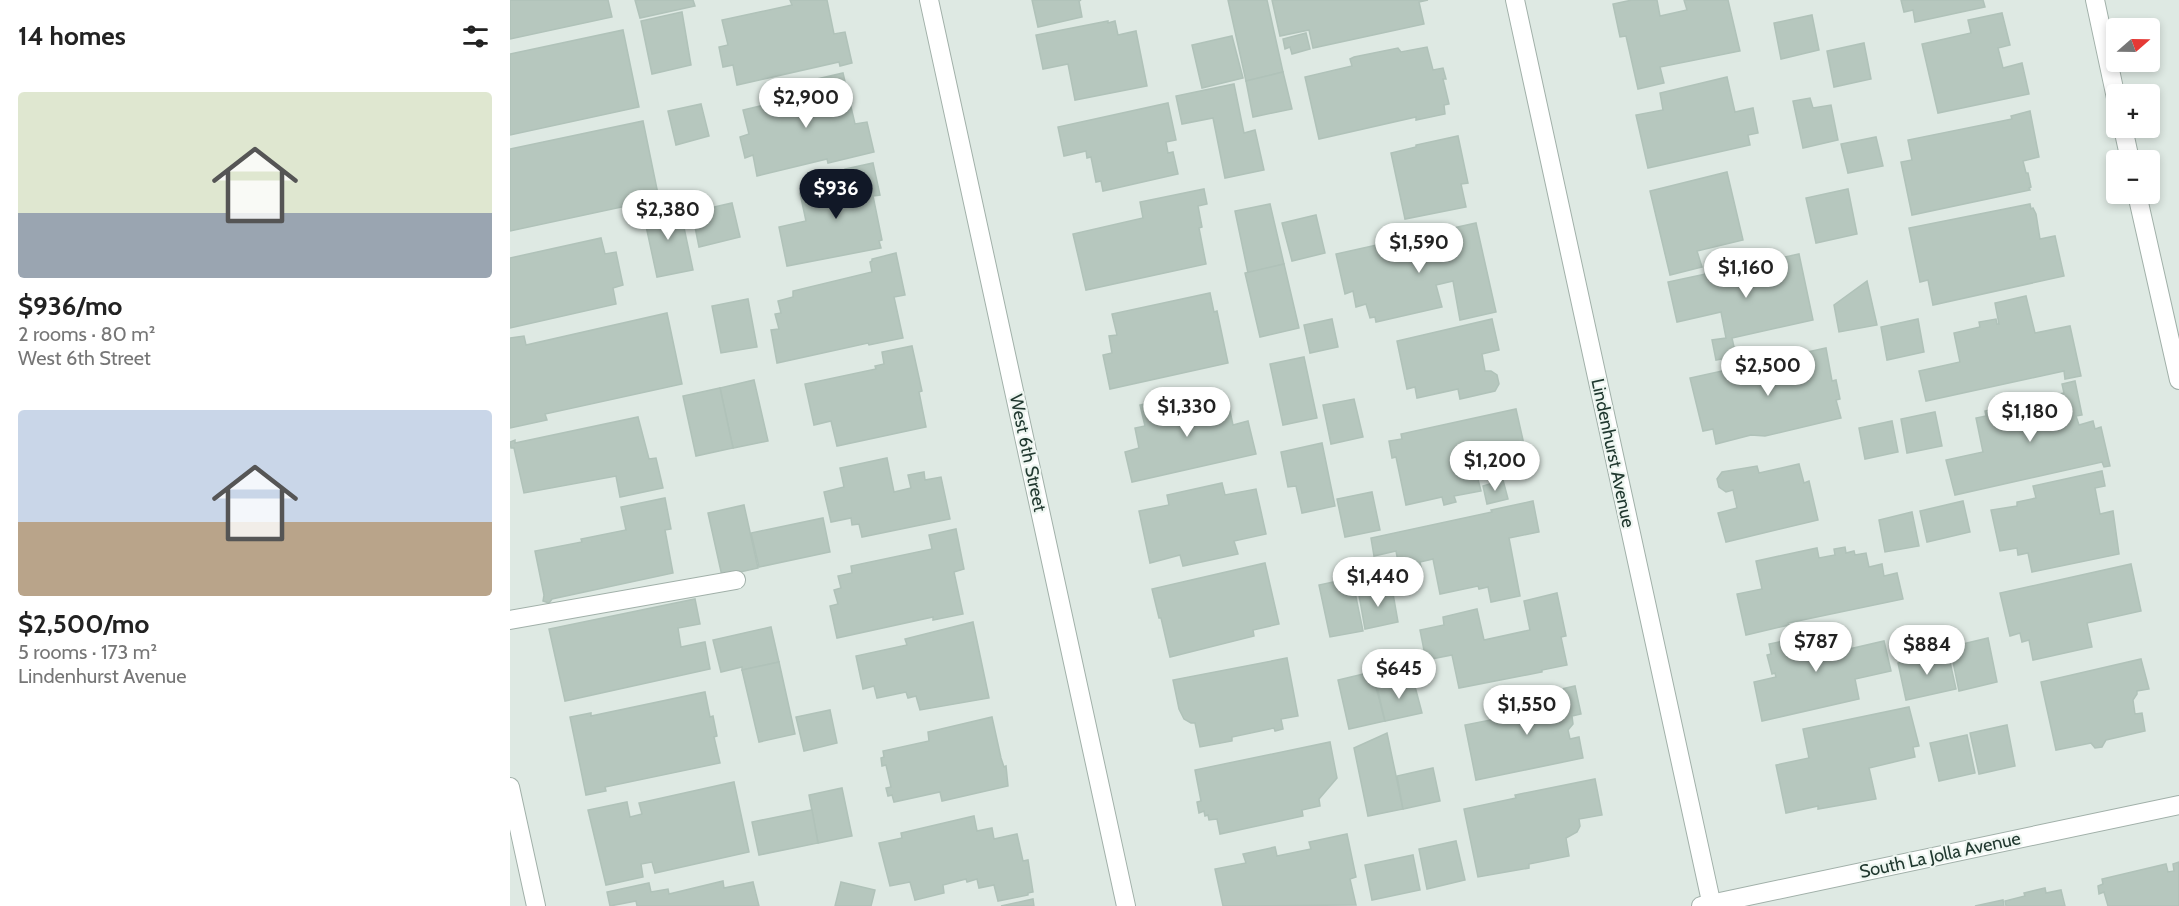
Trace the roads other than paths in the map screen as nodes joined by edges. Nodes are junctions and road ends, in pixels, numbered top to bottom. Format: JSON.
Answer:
{"nodes":[{"id":1,"x":929,"y":0,"type":"edge"},
{"id":2,"x":1515,"y":0,"type":"edge"},
{"id":3,"x":2095,"y":0,"type":"edge"},
{"id":4,"x":2113,"y":84,"type":"edge"},
{"id":5,"x":2139,"y":204,"type":"edge"},
{"id":6,"x":2179,"y":381,"type":"edge"},
{"id":7,"x":736,"y":580,"type":"dead end"},
{"id":8,"x":510,"y":620,"type":"edge"},
{"id":9,"x":510,"y":787,"type":"edge"},
{"id":10,"x":2179,"y":805,"type":"edge"},
{"id":11,"x":1708,"y":905,"type":"edge"},
{"id":12,"x":536,"y":906,"type":"edge"},
{"id":13,"x":1126,"y":906,"type":"edge"}],
"edges":[{"from":1,"to":13,"type":"street","name":"West 6th Street"},
{"from":2,"to":11,"type":"street","name":"Lindenhurst Avenue"},
{"from":3,"to":4,"type":"street"},
{"from":5,"to":6,"type":"street"},
{"from":7,"to":8,"type":"street"},
{"from":9,"to":12,"type":"street"},
{"from":10,"to":11,"type":"street","name":"South La Jolla Avenue"}]}
